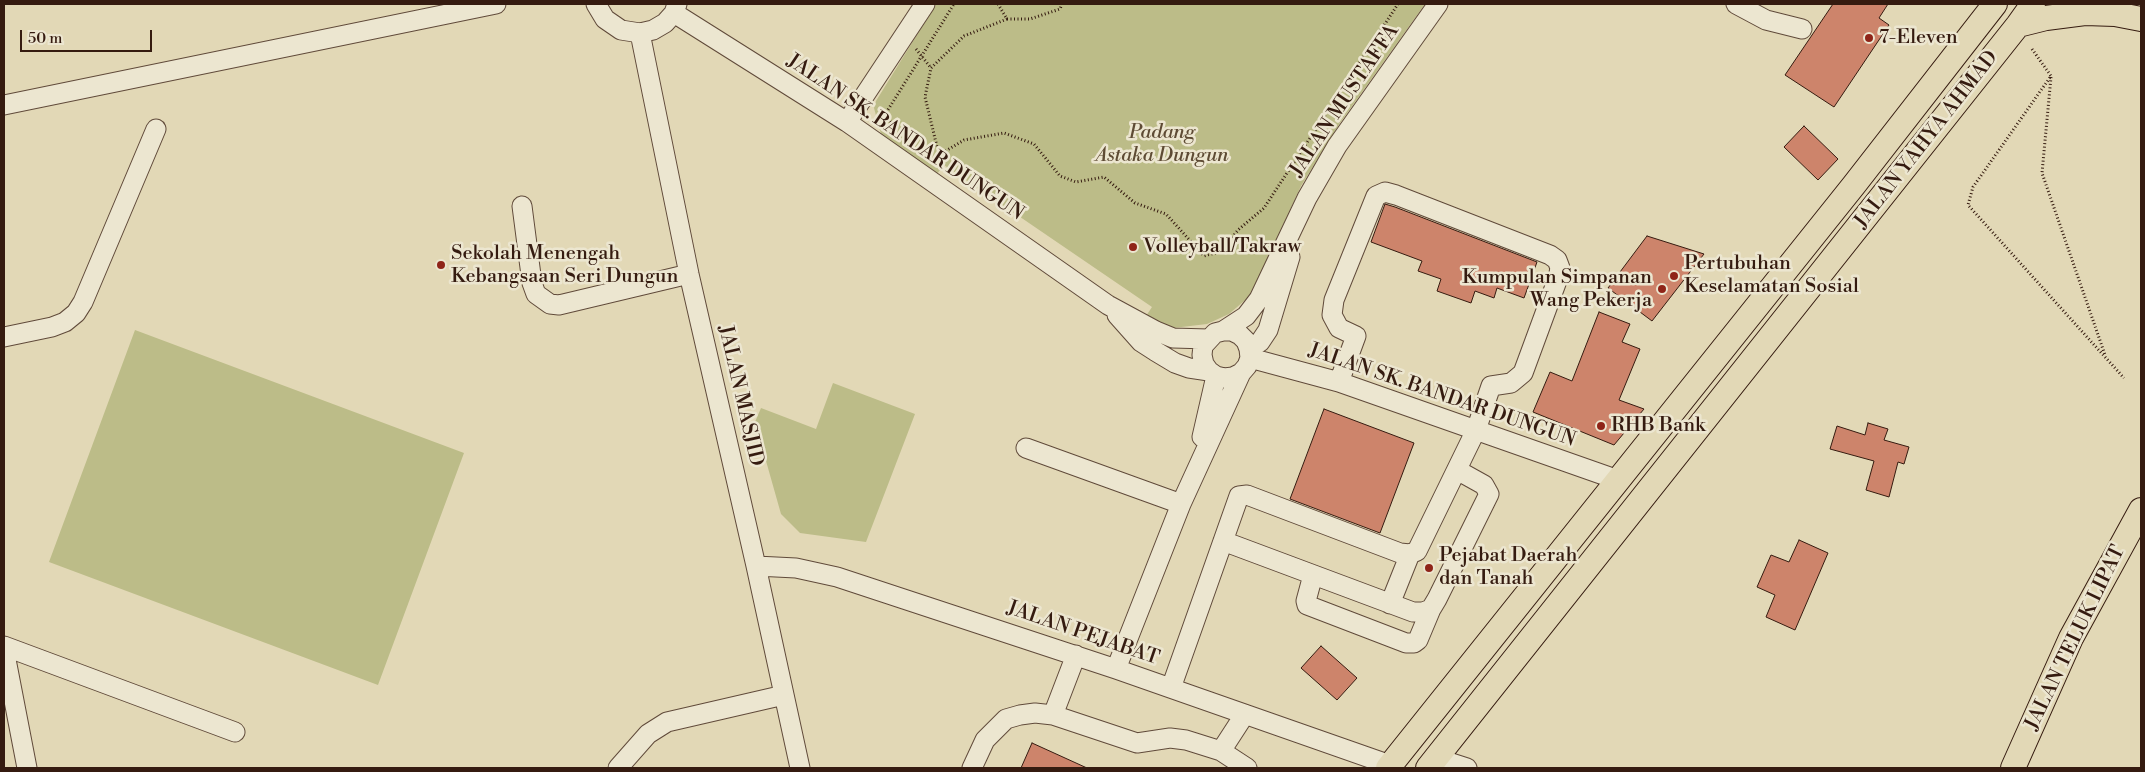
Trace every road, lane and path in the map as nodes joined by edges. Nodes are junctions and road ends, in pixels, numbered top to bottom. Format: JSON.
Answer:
{"nodes":[{"id":1,"x":496,"y":4,"type":"edge"},
{"id":2,"x":596,"y":4,"type":"edge"},
{"id":3,"x":925,"y":4,"type":"edge"},
{"id":4,"x":998,"y":4,"type":"edge"},
{"id":5,"x":1062,"y":4,"type":"edge"},
{"id":6,"x":1398,"y":4,"type":"edge"},
{"id":7,"x":1438,"y":4,"type":"edge"},
{"id":8,"x":1736,"y":4,"type":"edge"},
{"id":9,"x":1972,"y":4,"type":"edge"},
{"id":10,"x":1994,"y":4,"type":"edge"},
{"id":11,"x":2033,"y":4,"type":"edge"},
{"id":12,"x":2113,"y":4,"type":"edge"},
{"id":13,"x":676,"y":8,"type":"edge"},
{"id":14,"x":2141,"y":15,"type":"edge"},
{"id":15,"x":1007,"y":18,"type":"junction"},
{"id":16,"x":2141,"y":19,"type":"edge"},
{"id":17,"x":2018,"y":26,"type":"junction"},
{"id":18,"x":1802,"y":29,"type":"dead end"},
{"id":19,"x":640,"y":33,"type":"junction"},
{"id":20,"x":904,"y":35,"type":"junction"},
{"id":21,"x":1964,"y":44,"type":"junction"},
{"id":22,"x":2032,"y":49,"type":"dead end"},
{"id":23,"x":922,"y":56,"type":"junction"},
{"id":24,"x":931,"y":68,"type":"junction"},
{"id":25,"x":2051,"y":76,"type":"junction"},
{"id":26,"x":4,"y":105,"type":"edge"},
{"id":27,"x":847,"y":122,"type":"junction"},
{"id":28,"x":156,"y":129,"type":"dead end"},
{"id":29,"x":878,"y":144,"type":"junction"},
{"id":30,"x":1307,"y":198,"type":"junction"},
{"id":31,"x":522,"y":206,"type":"dead end"},
{"id":32,"x":689,"y":274,"type":"junction"},
{"id":33,"x":1108,"y":305,"type":"junction"},
{"id":34,"x":1215,"y":335,"type":"junction"},
{"id":35,"x":4,"y":337,"type":"edge"},
{"id":36,"x":2106,"y":358,"type":"junction"},
{"id":37,"x":1247,"y":360,"type":"junction"},
{"id":38,"x":1212,"y":374,"type":"junction"},
{"id":39,"x":2124,"y":378,"type":"dead end"},
{"id":40,"x":1339,"y":382,"type":"junction"},
{"id":41,"x":1476,"y":430,"type":"junction"},
{"id":42,"x":1026,"y":448,"type":"dead end"},
{"id":43,"x":1457,"y":470,"type":"junction"},
{"id":44,"x":1194,"y":475,"type":"junction"},
{"id":45,"x":1618,"y":480,"type":"junction"},
{"id":46,"x":1181,"y":504,"type":"junction"},
{"id":47,"x":2141,"y":510,"type":"edge"},
{"id":48,"x":1223,"y":541,"type":"junction"},
{"id":49,"x":1410,"y":554,"type":"junction"},
{"id":50,"x":756,"y":566,"type":"junction"},
{"id":51,"x":1313,"y":576,"type":"junction"},
{"id":52,"x":1390,"y":604,"type":"junction"},
{"id":53,"x":1431,"y":609,"type":"junction"},
{"id":54,"x":4,"y":648,"type":"edge"},
{"id":55,"x":1076,"y":655,"type":"junction"},
{"id":56,"x":1116,"y":668,"type":"junction"},
{"id":57,"x":1171,"y":688,"type":"junction"},
{"id":58,"x":784,"y":695,"type":"junction"},
{"id":59,"x":1053,"y":714,"type":"junction"},
{"id":60,"x":1245,"y":714,"type":"junction"},
{"id":61,"x":235,"y":732,"type":"dead end"},
{"id":62,"x":1221,"y":751,"type":"junction"},
{"id":63,"x":1435,"y":765,"type":"edge"},
{"id":64,"x":1389,"y":767,"type":"edge"},
{"id":65,"x":27,"y":768,"type":"edge"},
{"id":66,"x":618,"y":768,"type":"edge"},
{"id":67,"x":800,"y":768,"type":"edge"},
{"id":68,"x":972,"y":768,"type":"edge"},
{"id":69,"x":1248,"y":768,"type":"edge"},
{"id":70,"x":1467,"y":768,"type":"edge"},
{"id":71,"x":2013,"y":768,"type":"edge"}],
"edges":[{"from":1,"to":26,"type":"street"},
{"from":2,"to":19,"type":"street"},
{"from":3,"to":20,"type":"street"},
{"from":4,"to":15,"type":"path"},
{"from":5,"to":15,"type":"path"},
{"from":6,"to":24,"type":"path"},
{"from":7,"to":30,"type":"street","name":"JALAN MUSTAFFA"},
{"from":8,"to":18,"type":"street"},
{"from":9,"to":21,"type":"main road"},
{"from":10,"to":21,"type":"main road","name":"JALAN YAHYA AHMAD"},
{"from":11,"to":17,"type":"main road","name":"JALAN YAHYA AHMAD"},
{"from":12,"to":14,"type":"main road"},
{"from":13,"to":19,"type":"street"},
{"from":13,"to":27,"type":"street","name":"JALAN SK. BANDAR DUNGUN"},
{"from":15,"to":24,"type":"path"},
{"from":16,"to":17,"type":"main road"},
{"from":17,"to":63,"type":"main road","name":"JALAN YAHYA AHMAD"},
{"from":19,"to":32,"type":"street","name":"JALAN MASJID"},
{"from":20,"to":23,"type":"path"},
{"from":20,"to":27,"type":"street"},
{"from":21,"to":45,"type":"main road","name":"JALAN YAHYA AHMAD"},
{"from":22,"to":25,"type":"path"},
{"from":23,"to":24,"type":"path"},
{"from":23,"to":29,"type":"path"},
{"from":25,"to":36,"type":"path"},
{"from":25,"to":36,"type":"path"},
{"from":27,"to":29,"type":"street","name":"JALAN SK. BANDAR DUNGUN"},
{"from":28,"to":35,"type":"street"},
{"from":29,"to":33,"type":"street","name":"JALAN SK. BANDAR DUNGUN"},
{"from":30,"to":34,"type":"street","name":"JALAN MUSTAFFA"},
{"from":30,"to":37,"type":"street","name":"JALAN MUSTAFFA"},
{"from":31,"to":32,"type":"street"},
{"from":32,"to":50,"type":"street","name":"JALAN MASJID"},
{"from":33,"to":34,"type":"street","name":"JALAN SK. BANDAR DUNGUN"},
{"from":33,"to":38,"type":"street","name":"JALAN SK. BANDAR DUNGUN"},
{"from":34,"to":37,"type":"street"},
{"from":34,"to":38,"type":"street"},
{"from":36,"to":39,"type":"path"},
{"from":37,"to":38,"type":"street"},
{"from":37,"to":40,"type":"street","name":"JALAN SK. BANDAR DUNGUN"},
{"from":37,"to":44,"type":"street","name":"JALAN MUSTAFFA"},
{"from":38,"to":44,"type":"street","name":"JALAN MUSTAFFA"},
{"from":40,"to":41,"type":"street","name":"JALAN SK. BANDAR DUNGUN"},
{"from":40,"to":41,"type":"street"},
{"from":41,"to":43,"type":"street"},
{"from":41,"to":45,"type":"street","name":"JALAN SK. BANDAR DUNGUN"},
{"from":42,"to":46,"type":"street"},
{"from":43,"to":49,"type":"street"},
{"from":43,"to":53,"type":"street"},
{"from":44,"to":46,"type":"street","name":"JALAN MUSTAFFA"},
{"from":45,"to":64,"type":"main road","name":"JALAN YAHYA AHMAD"},
{"from":46,"to":56,"type":"street","name":"JALAN MUSTAFFA"},
{"from":47,"to":71,"type":"main road","name":"JALAN TELUK LIPAT"},
{"from":48,"to":49,"type":"street"},
{"from":48,"to":51,"type":"street"},
{"from":48,"to":57,"type":"street"},
{"from":49,"to":52,"type":"street"},
{"from":50,"to":55,"type":"street","name":"JALAN PEJABAT"},
{"from":50,"to":58,"type":"street","name":"JALAN MASJID"},
{"from":51,"to":52,"type":"street"},
{"from":51,"to":53,"type":"street"},
{"from":52,"to":53,"type":"street"},
{"from":54,"to":61,"type":"street"},
{"from":54,"to":65,"type":"street"},
{"from":55,"to":56,"type":"street","name":"JALAN PEJABAT"},
{"from":55,"to":59,"type":"street"},
{"from":56,"to":57,"type":"street","name":"JALAN PEJABAT"},
{"from":57,"to":60,"type":"street","name":"JALAN PEJABAT"},
{"from":58,"to":66,"type":"street"},
{"from":58,"to":67,"type":"street","name":"JALAN MASJID"},
{"from":59,"to":62,"type":"street"},
{"from":59,"to":68,"type":"street"},
{"from":60,"to":62,"type":"street"},
{"from":60,"to":64,"type":"street","name":"JALAN PEJABAT"},
{"from":62,"to":69,"type":"street"},
{"from":63,"to":70,"type":"street"}]}
